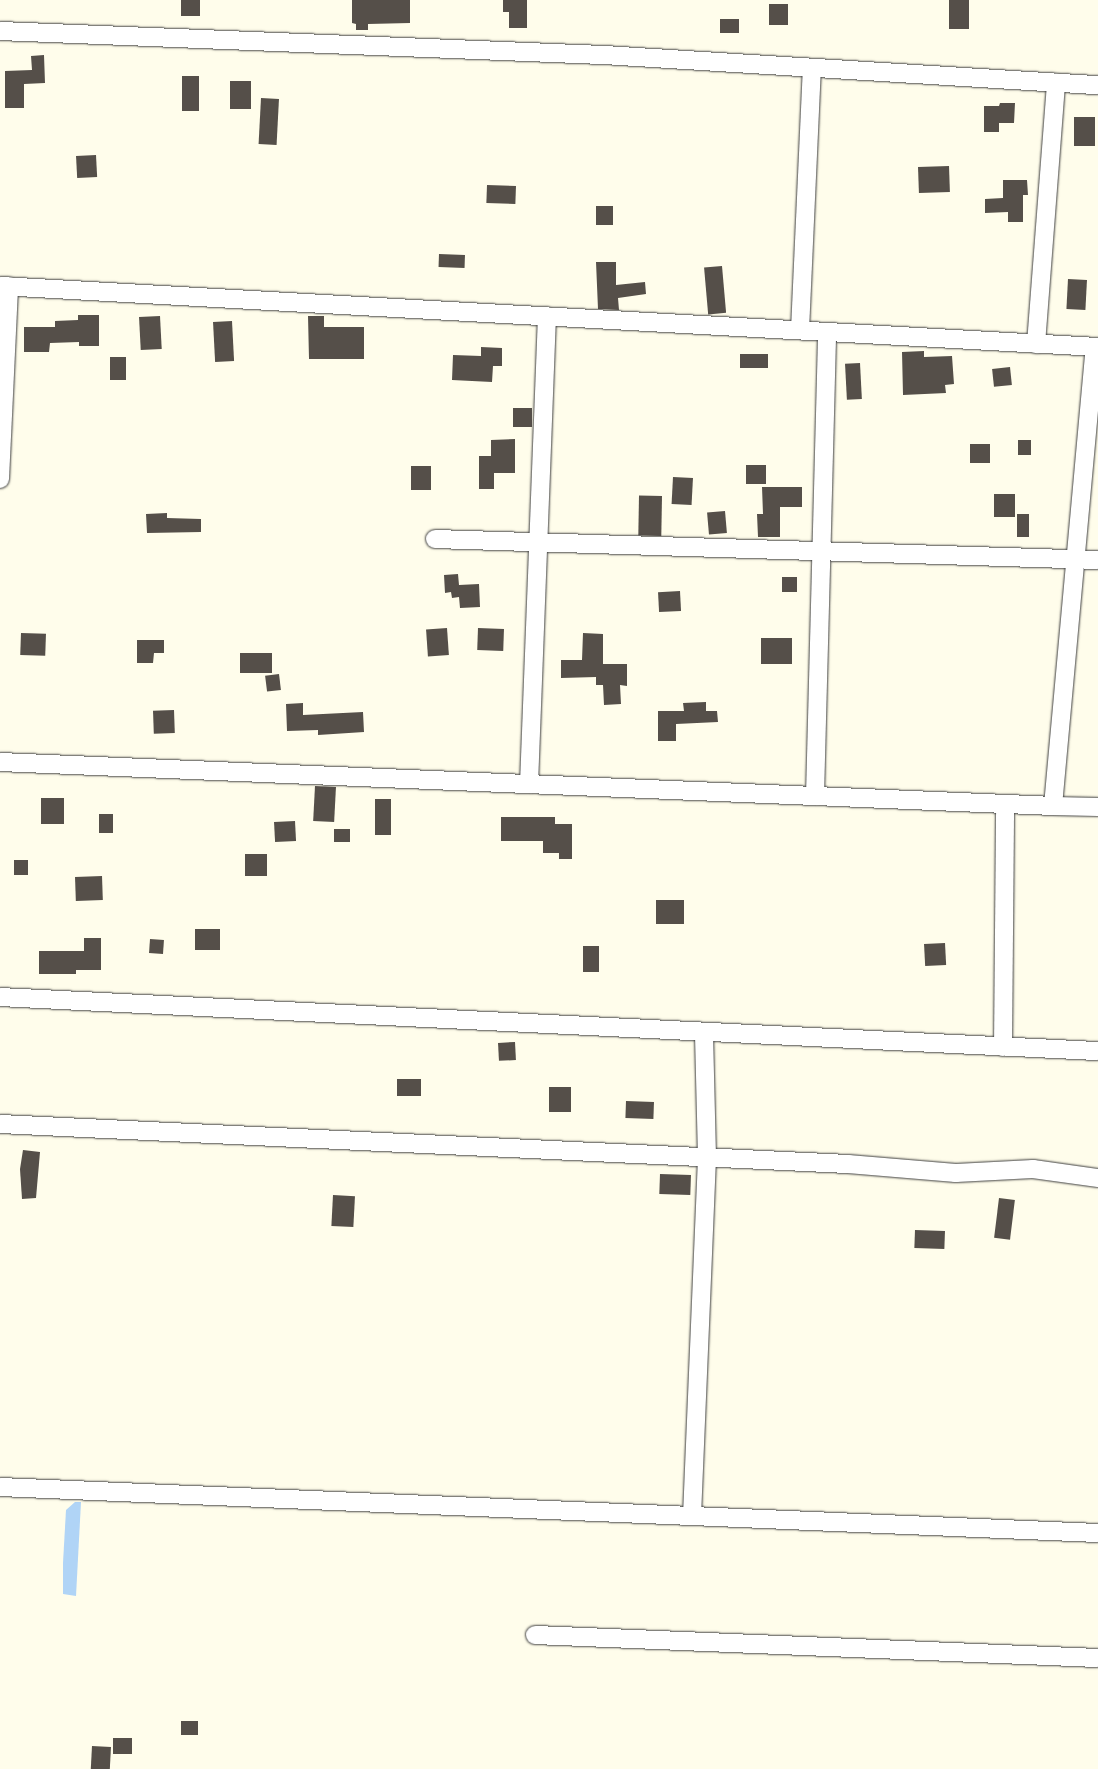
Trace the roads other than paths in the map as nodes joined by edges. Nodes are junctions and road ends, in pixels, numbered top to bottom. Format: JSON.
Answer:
{"nodes":[{"id":1,"x":0,"y":31,"type":"edge"},
{"id":2,"x":812,"y":68,"type":"junction"},
{"id":3,"x":1056,"y":83,"type":"junction"},
{"id":4,"x":1098,"y":85,"type":"edge"},
{"id":5,"x":4,"y":286,"type":"edge"},
{"id":6,"x":547,"y":316,"type":"junction"},
{"id":7,"x":800,"y":330,"type":"junction"},
{"id":8,"x":827,"y":332,"type":"junction"},
{"id":9,"x":1036,"y":344,"type":"junction"},
{"id":10,"x":1097,"y":347,"type":"edge"},
{"id":11,"x":0,"y":479,"type":"edge"},
{"id":12,"x":435,"y":539,"type":"dead end"},
{"id":13,"x":538,"y":542,"type":"junction"},
{"id":14,"x":821,"y":551,"type":"junction"},
{"id":15,"x":1076,"y":559,"type":"junction"},
{"id":16,"x":1098,"y":560,"type":"edge"},
{"id":17,"x":0,"y":762,"type":"edge"},
{"id":18,"x":529,"y":784,"type":"junction"},
{"id":19,"x":815,"y":796,"type":"junction"},
{"id":20,"x":1005,"y":804,"type":"junction"},
{"id":21,"x":1053,"y":806,"type":"junction"},
{"id":22,"x":1098,"y":807,"type":"edge"},
{"id":23,"x":0,"y":997,"type":"edge"},
{"id":24,"x":704,"y":1032,"type":"junction"},
{"id":25,"x":1003,"y":1047,"type":"junction"},
{"id":26,"x":1098,"y":1051,"type":"edge"},
{"id":27,"x":0,"y":1124,"type":"edge"},
{"id":28,"x":707,"y":1157,"type":"junction"},
{"id":29,"x":1098,"y":1178,"type":"edge"},
{"id":30,"x":0,"y":1487,"type":"edge"},
{"id":31,"x":692,"y":1516,"type":"junction"},
{"id":32,"x":1098,"y":1533,"type":"edge"},
{"id":33,"x":535,"y":1635,"type":"dead end"},
{"id":34,"x":1098,"y":1658,"type":"edge"}],
"edges":[{"from":1,"to":2,"type":"street"},
{"from":2,"to":3,"type":"street"},
{"from":2,"to":7,"type":"street"},
{"from":3,"to":4,"type":"street"},
{"from":3,"to":9,"type":"street"},
{"from":5,"to":6,"type":"street"},
{"from":5,"to":11,"type":"street"},
{"from":6,"to":7,"type":"street"},
{"from":6,"to":13,"type":"street"},
{"from":7,"to":8,"type":"street"},
{"from":8,"to":9,"type":"street"},
{"from":8,"to":14,"type":"street"},
{"from":9,"to":10,"type":"street"},
{"from":10,"to":15,"type":"street"},
{"from":12,"to":13,"type":"street"},
{"from":13,"to":14,"type":"street"},
{"from":13,"to":18,"type":"street"},
{"from":14,"to":15,"type":"street"},
{"from":14,"to":19,"type":"street"},
{"from":15,"to":16,"type":"street"},
{"from":15,"to":21,"type":"street"},
{"from":17,"to":18,"type":"street"},
{"from":18,"to":19,"type":"street"},
{"from":19,"to":20,"type":"street"},
{"from":20,"to":21,"type":"street"},
{"from":20,"to":25,"type":"street"},
{"from":21,"to":22,"type":"street"},
{"from":23,"to":24,"type":"street"},
{"from":24,"to":25,"type":"street"},
{"from":24,"to":28,"type":"street"},
{"from":25,"to":26,"type":"street"},
{"from":27,"to":28,"type":"street"},
{"from":28,"to":29,"type":"street"},
{"from":28,"to":31,"type":"street"},
{"from":30,"to":31,"type":"street"},
{"from":31,"to":32,"type":"street"},
{"from":33,"to":34,"type":"street"}]}
